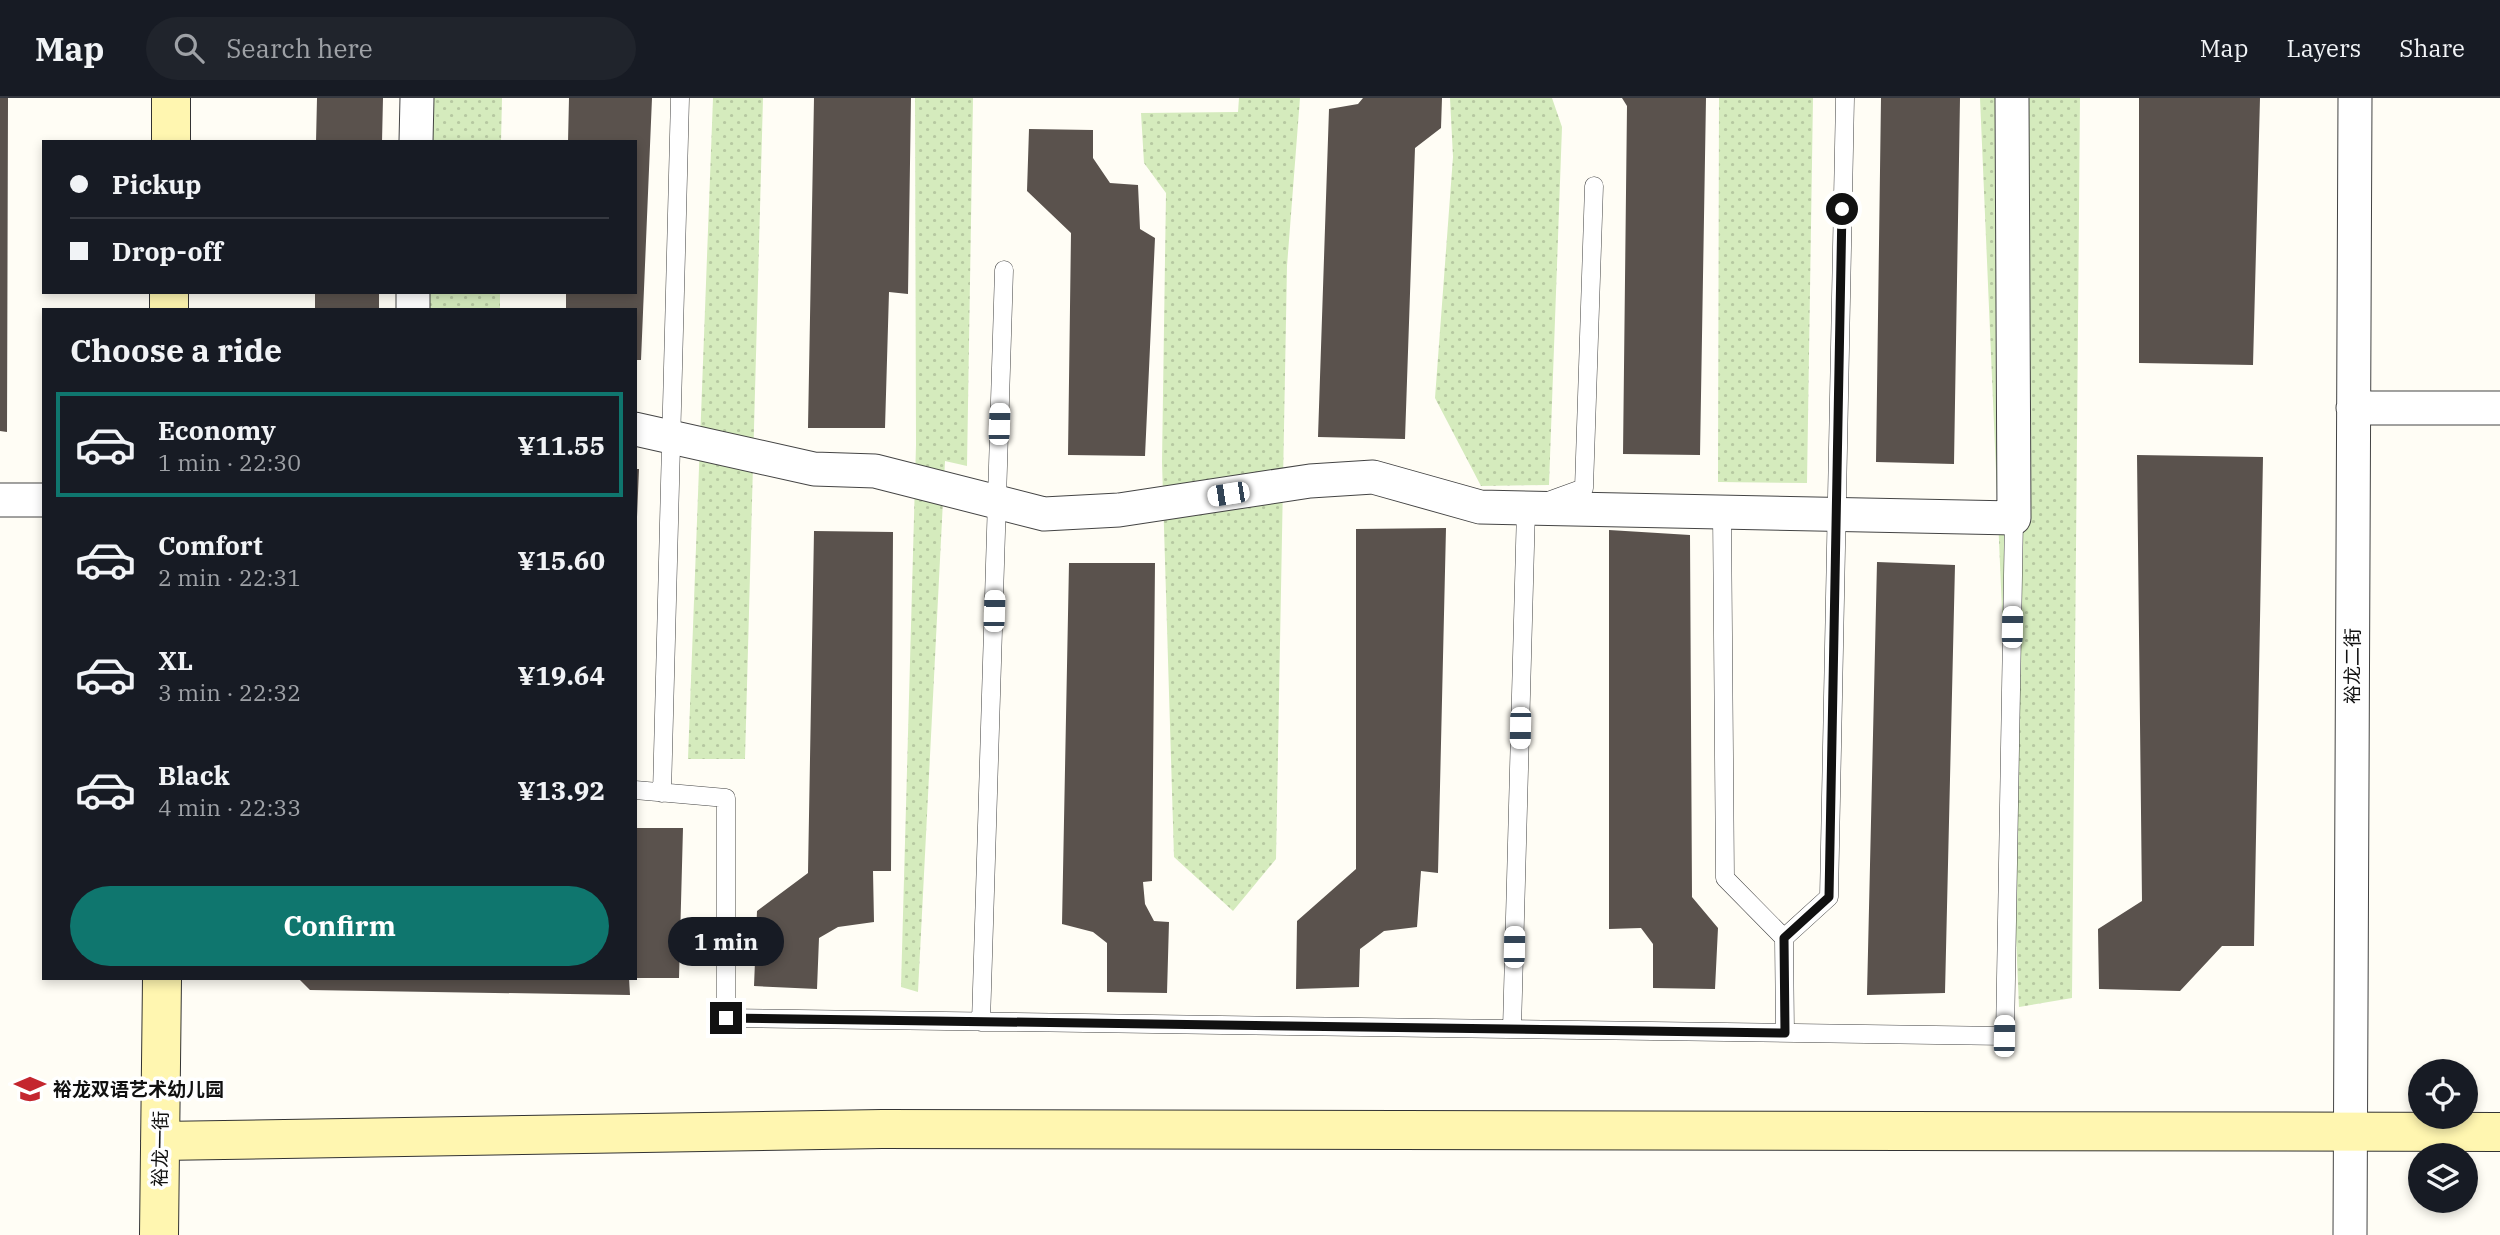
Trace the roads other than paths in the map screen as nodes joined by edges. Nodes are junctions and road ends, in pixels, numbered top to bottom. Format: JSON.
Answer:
{"nodes":[{"id":1,"x":171,"y":98,"type":"edge"},
{"id":2,"x":416,"y":98,"type":"edge"},
{"id":3,"x":680,"y":98,"type":"edge"},
{"id":4,"x":1844,"y":98,"type":"edge"},
{"id":5,"x":2012,"y":98,"type":"edge"},
{"id":6,"x":2355,"y":98,"type":"edge"},
{"id":7,"x":171,"y":140,"type":"edge"},
{"id":8,"x":416,"y":140,"type":"edge"},
{"id":9,"x":1594,"y":186,"type":"dead end"},
{"id":10,"x":1004,"y":270,"type":"dead end"},
{"id":11,"x":2353,"y":408,"type":"junction"},
{"id":12,"x":2500,"y":408,"type":"edge"},
{"id":13,"x":637,"y":429,"type":"edge"},
{"id":14,"x":671,"y":436,"type":"junction"},
{"id":15,"x":0,"y":500,"type":"edge"},
{"id":16,"x":42,"y":500,"type":"edge"},
{"id":17,"x":997,"y":502,"type":"junction"},
{"id":18,"x":1526,"y":509,"type":"junction"},
{"id":19,"x":1722,"y":513,"type":"junction"},
{"id":20,"x":1836,"y":515,"type":"junction"},
{"id":21,"x":2014,"y":519,"type":"junction"},
{"id":22,"x":637,"y":790,"type":"edge"},
{"id":23,"x":662,"y":793,"type":"junction"},
{"id":24,"x":1784,"y":938,"type":"junction"},
{"id":25,"x":162,"y":980,"type":"edge"},
{"id":26,"x":981,"y":1022,"type":"junction"},
{"id":27,"x":1512,"y":1029,"type":"junction"},
{"id":28,"x":1785,"y":1033,"type":"junction"},
{"id":29,"x":2350,"y":1132,"type":"junction"},
{"id":30,"x":2500,"y":1132,"type":"edge"},
{"id":31,"x":160,"y":1141,"type":"junction"},
{"id":32,"x":159,"y":1235,"type":"edge"},
{"id":33,"x":2350,"y":1235,"type":"edge"}],
"edges":[{"from":1,"to":7,"type":"street"},
{"from":2,"to":8,"type":"street"},
{"from":3,"to":14,"type":"lane"},
{"from":4,"to":20,"type":"lane"},
{"from":5,"to":21,"type":"street"},
{"from":6,"to":11,"type":"street","name":"裕龙二街"},
{"from":9,"to":18,"type":"lane"},
{"from":10,"to":17,"type":"lane"},
{"from":11,"to":12,"type":"street"},
{"from":11,"to":29,"type":"street","name":"裕龙二街"},
{"from":13,"to":14,"type":"street"},
{"from":14,"to":17,"type":"street"},
{"from":14,"to":23,"type":"lane"},
{"from":15,"to":16,"type":"street"},
{"from":17,"to":18,"type":"street"},
{"from":17,"to":26,"type":"lane"},
{"from":18,"to":19,"type":"street"},
{"from":18,"to":27,"type":"lane"},
{"from":19,"to":20,"type":"street"},
{"from":19,"to":24,"type":"lane"},
{"from":20,"to":21,"type":"street"},
{"from":20,"to":24,"type":"lane"},
{"from":21,"to":28,"type":"lane"},
{"from":22,"to":23,"type":"lane"},
{"from":23,"to":26,"type":"lane"},
{"from":24,"to":28,"type":"lane"},
{"from":25,"to":31,"type":"street","name":"裕龙一街"},
{"from":26,"to":27,"type":"lane"},
{"from":27,"to":28,"type":"lane"},
{"from":29,"to":30,"type":"street"},
{"from":29,"to":31,"type":"street"},
{"from":29,"to":33,"type":"street","name":"裕龙二街"},
{"from":31,"to":32,"type":"street","name":"裕龙一街"}]}
